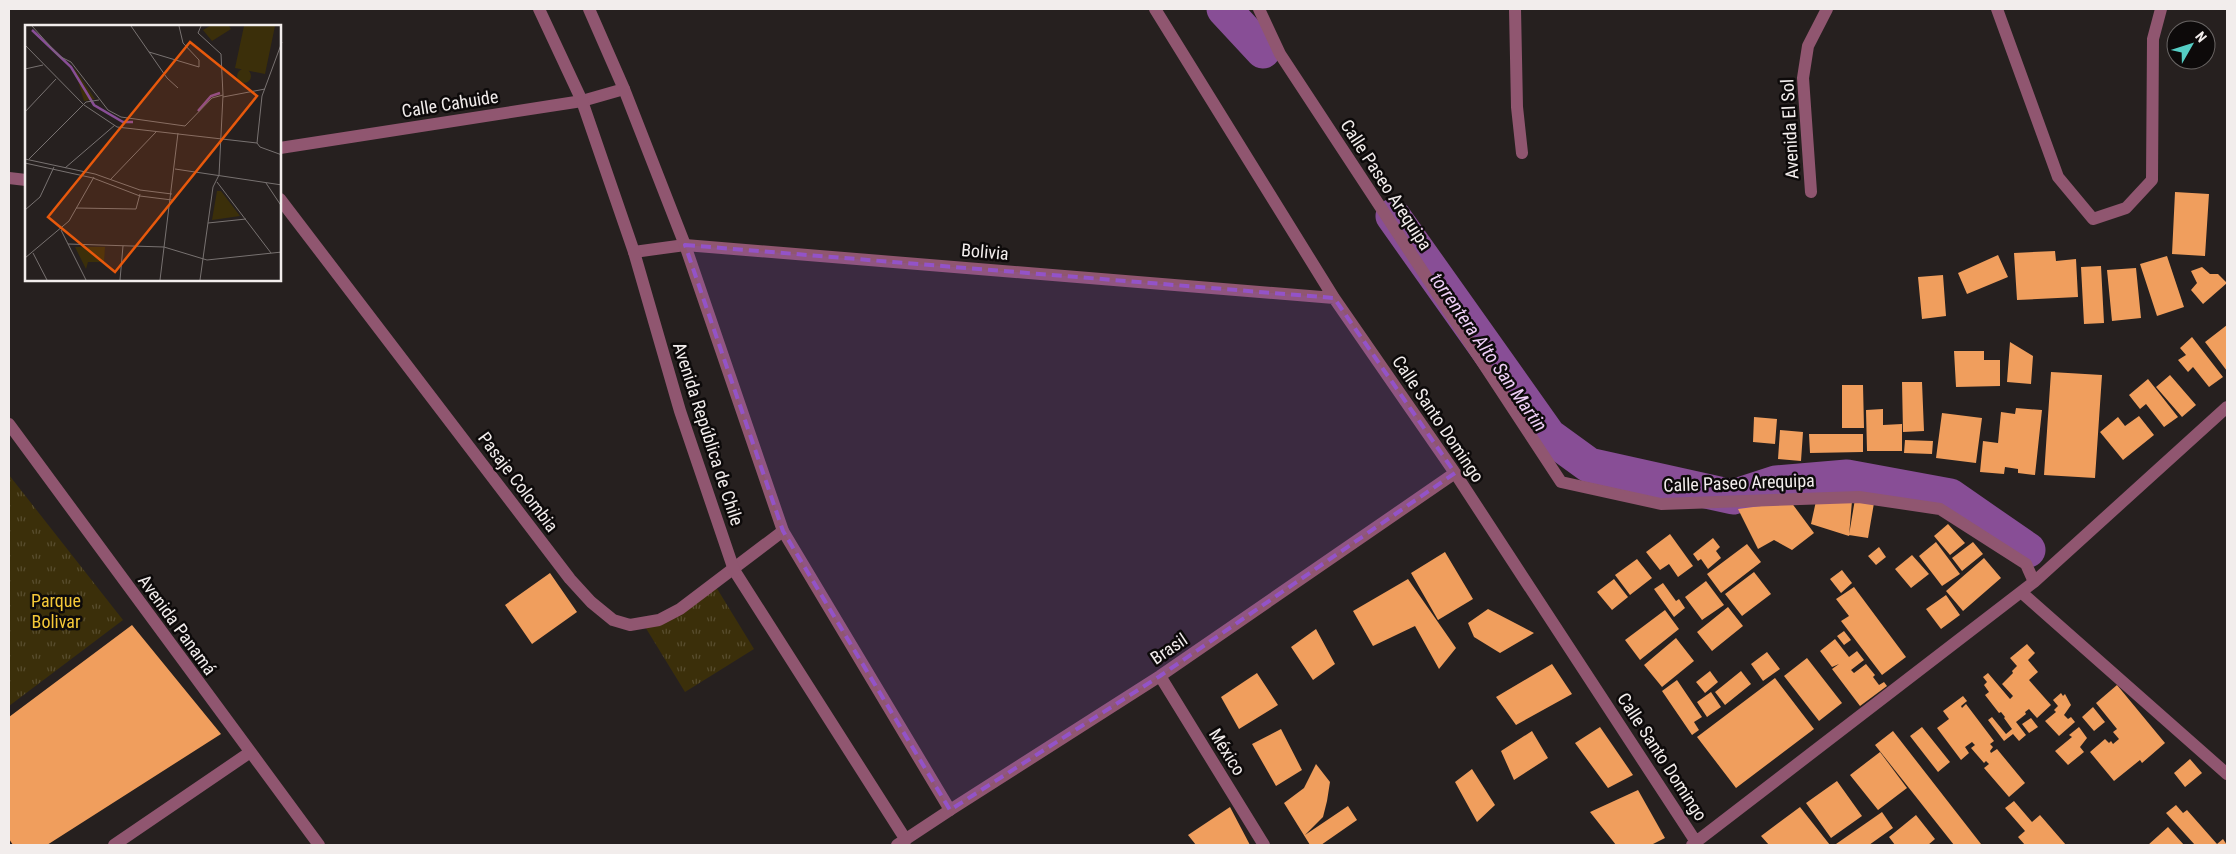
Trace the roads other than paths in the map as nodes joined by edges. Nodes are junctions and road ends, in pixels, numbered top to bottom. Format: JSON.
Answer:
{"nodes":[{"id":1,"x":538,"y":9,"type":"edge"},
{"id":2,"x":589,"y":9,"type":"edge"},
{"id":3,"x":1155,"y":9,"type":"edge"},
{"id":4,"x":1260,"y":9,"type":"edge"},
{"id":5,"x":1515,"y":9,"type":"edge"},
{"id":6,"x":1828,"y":9,"type":"edge"},
{"id":7,"x":1997,"y":9,"type":"edge"},
{"id":8,"x":2161,"y":9,"type":"edge"},
{"id":9,"x":624,"y":90,"type":"junction"},
{"id":10,"x":582,"y":101,"type":"junction"},
{"id":11,"x":281,"y":148,"type":"edge"},
{"id":12,"x":1522,"y":152,"type":"dead end"},
{"id":13,"x":9,"y":178,"type":"edge"},
{"id":14,"x":25,"y":180,"type":"edge"},
{"id":15,"x":1811,"y":192,"type":"dead end"},
{"id":16,"x":281,"y":200,"type":"edge"},
{"id":17,"x":685,"y":245,"type":"junction"},
{"id":18,"x":634,"y":252,"type":"junction"},
{"id":19,"x":1334,"y":298,"type":"junction"},
{"id":20,"x":2227,"y":407,"type":"edge"},
{"id":21,"x":9,"y":424,"type":"edge"},
{"id":22,"x":1455,"y":473,"type":"junction"},
{"id":23,"x":784,"y":531,"type":"junction"},
{"id":24,"x":734,"y":570,"type":"junction"},
{"id":25,"x":2034,"y":582,"type":"junction"},
{"id":26,"x":2021,"y":592,"type":"junction"},
{"id":27,"x":1160,"y":676,"type":"junction"},
{"id":28,"x":249,"y":753,"type":"junction"},
{"id":29,"x":2227,"y":774,"type":"edge"},
{"id":30,"x":950,"y":810,"type":"junction"},
{"id":31,"x":901,"y":843,"type":"edge"},
{"id":32,"x":1695,"y":844,"type":"edge"},
{"id":33,"x":114,"y":845,"type":"edge"},
{"id":34,"x":318,"y":845,"type":"edge"},
{"id":35,"x":1264,"y":845,"type":"edge"}],
"edges":[{"from":1,"to":10,"type":"street","name":"Avenida República de Chile"},
{"from":2,"to":9,"type":"street"},
{"from":3,"to":19,"type":"street","name":"Calle Santo Domingo"},
{"from":4,"to":25,"type":"street","name":"Calle Paseo Arequipa"},
{"from":5,"to":12,"type":"street"},
{"from":6,"to":15,"type":"street","name":"Avenida El Sol"},
{"from":7,"to":8,"type":"street"},
{"from":9,"to":10,"type":"street","name":"Calle Cahuide"},
{"from":9,"to":17,"type":"street"},
{"from":10,"to":11,"type":"street","name":"Calle Cahuide"},
{"from":10,"to":18,"type":"street","name":"Avenida República de Chile"},
{"from":13,"to":14,"type":"street"},
{"from":16,"to":24,"type":"street","name":"Pasaje Colombia"},
{"from":17,"to":18,"type":"street","name":"Bolivia"},
{"from":17,"to":19,"type":"street","name":"Bolivia"},
{"from":17,"to":23,"type":"street"},
{"from":18,"to":24,"type":"street","name":"Avenida República de Chile"},
{"from":19,"to":22,"type":"street","name":"Calle Santo Domingo"},
{"from":20,"to":25,"type":"street"},
{"from":21,"to":28,"type":"street","name":"Avenida Panamá"},
{"from":22,"to":27,"type":"street","name":"Brasil"},
{"from":22,"to":32,"type":"street","name":"Calle Santo Domingo"},
{"from":23,"to":24,"type":"street","name":"Pasaje Colombia"},
{"from":23,"to":30,"type":"street"},
{"from":24,"to":31,"type":"street","name":"Avenida República de Chile"},
{"from":25,"to":26,"type":"street"},
{"from":26,"to":29,"type":"street"},
{"from":26,"to":32,"type":"street"},
{"from":27,"to":30,"type":"street","name":"Brasil"},
{"from":27,"to":35,"type":"street","name":"México"},
{"from":28,"to":33,"type":"street"},
{"from":28,"to":34,"type":"street","name":"Avenida Panamá"},
{"from":30,"to":31,"type":"street","name":"Brasil"}]}
